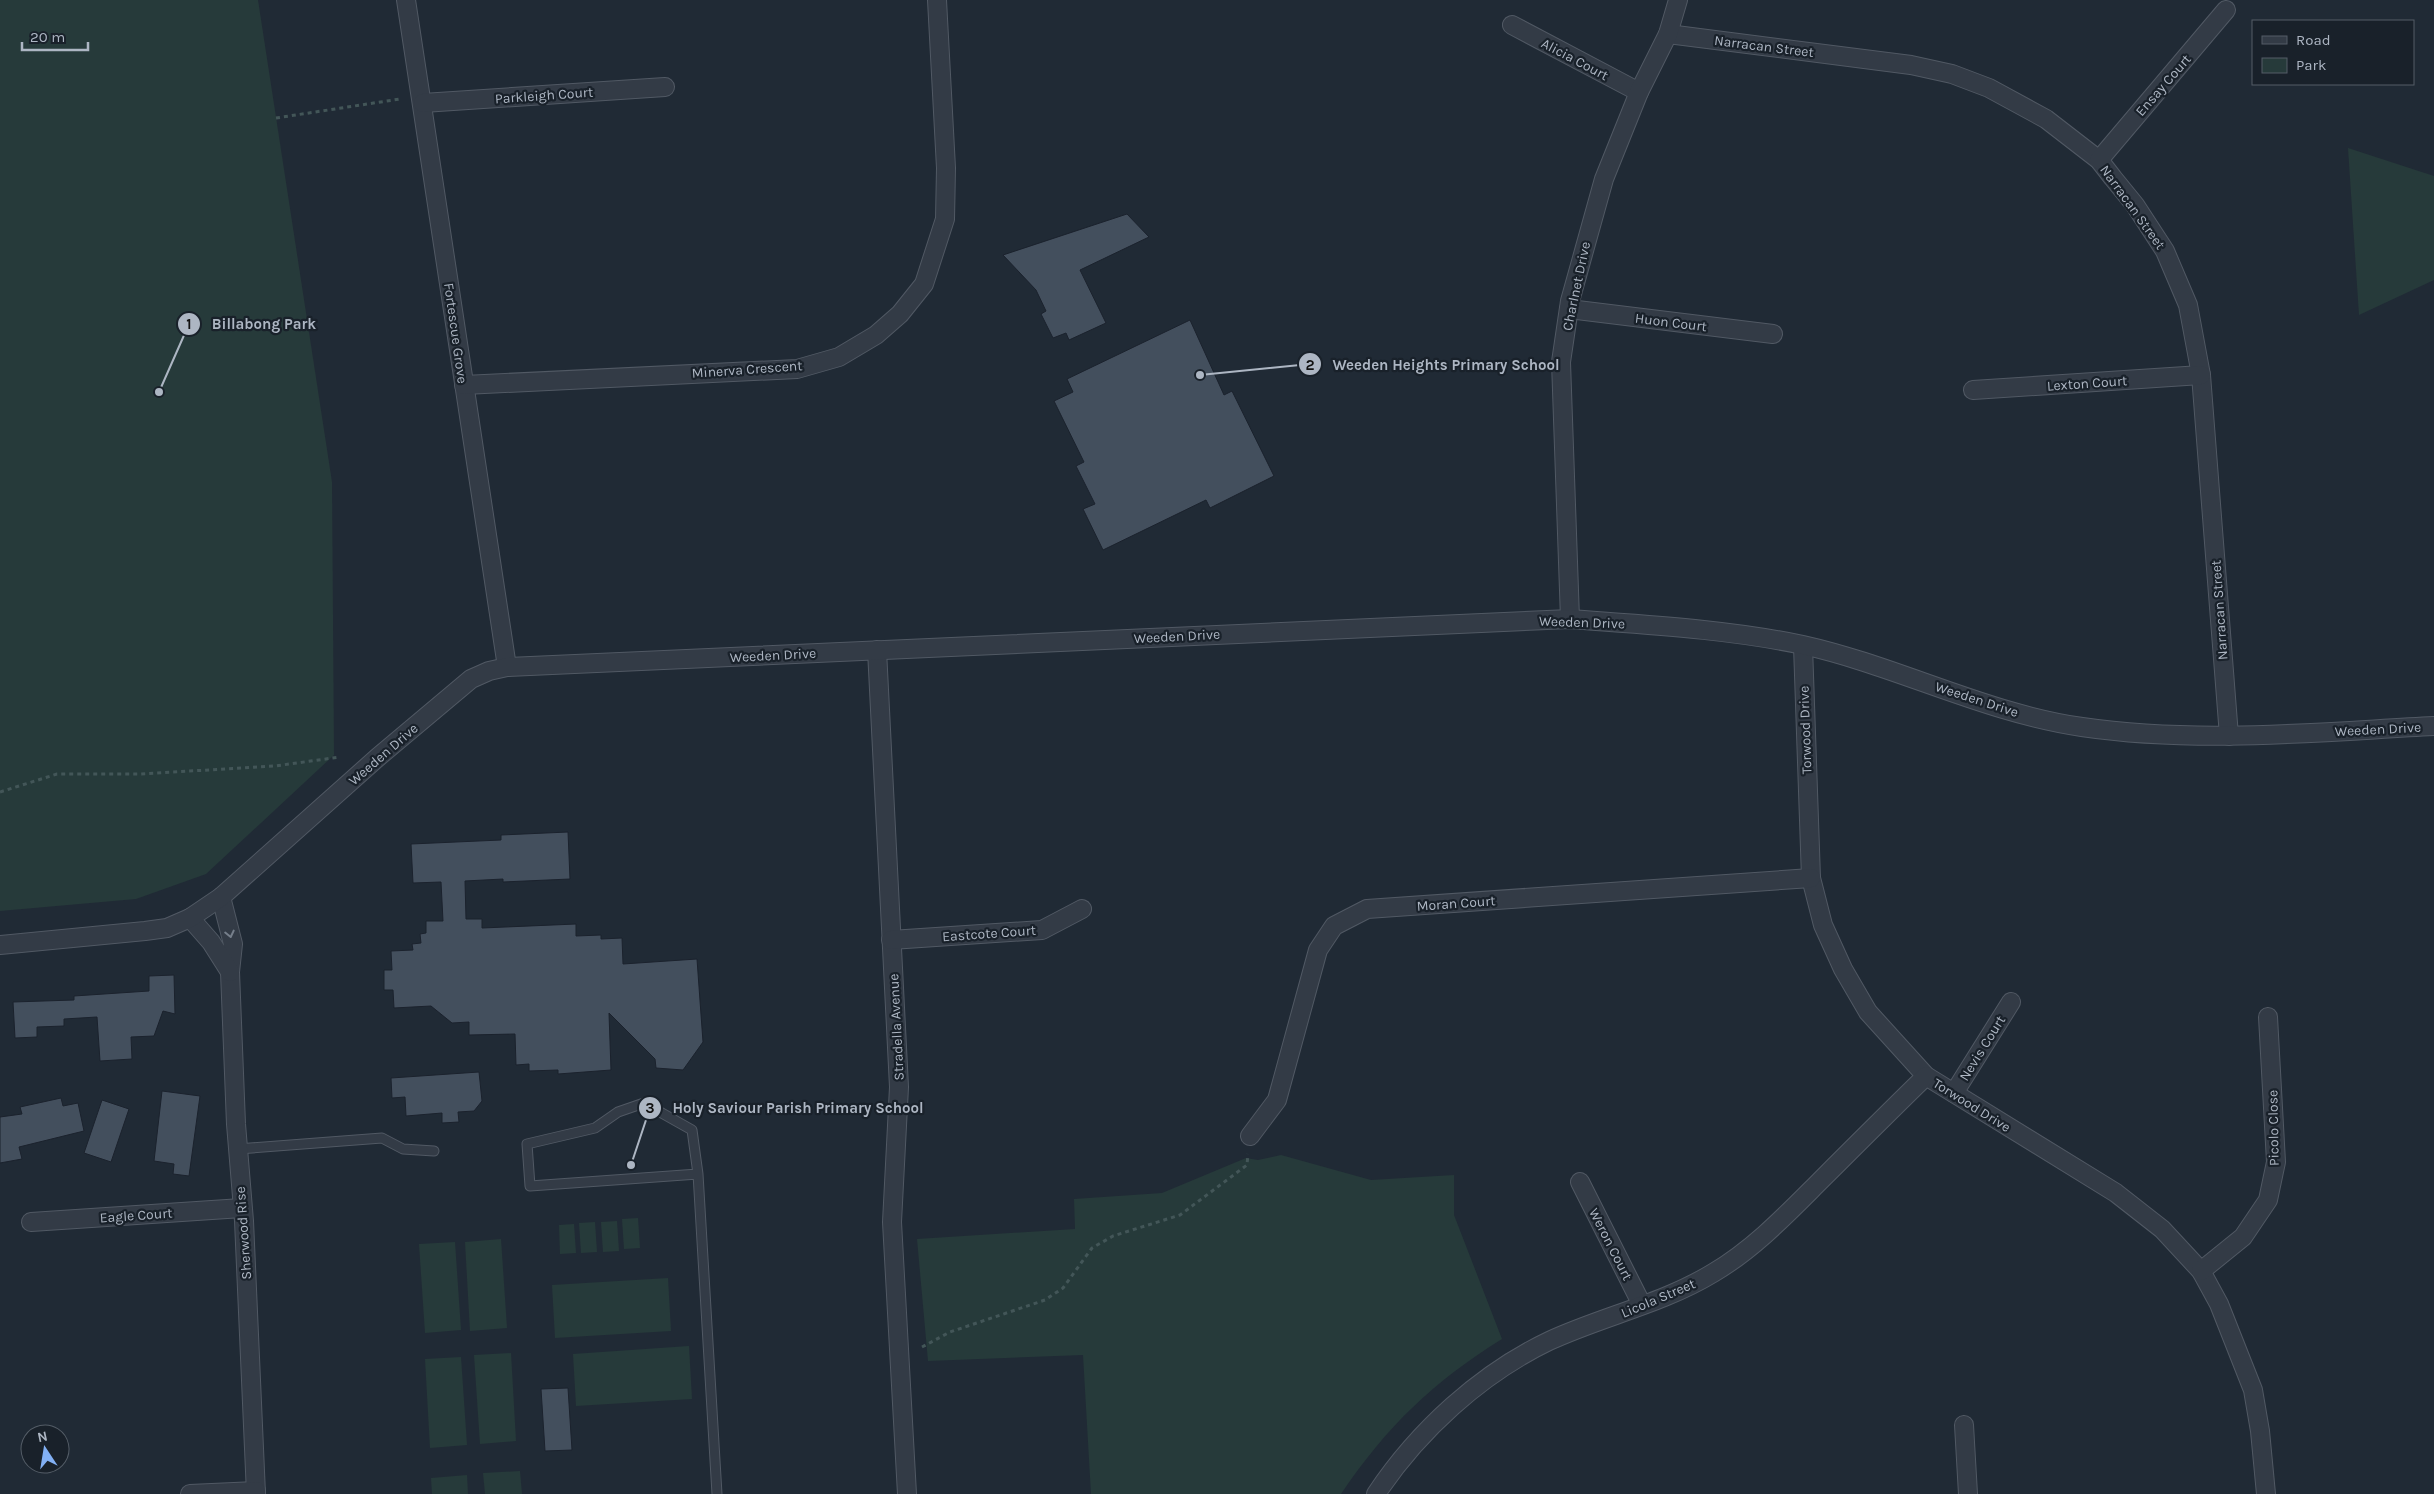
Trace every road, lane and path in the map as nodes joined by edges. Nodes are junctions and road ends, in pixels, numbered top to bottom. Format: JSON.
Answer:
{"nodes":[{"id":1,"x":406,"y":0,"type":"edge"},
{"id":2,"x":937,"y":0,"type":"edge"},
{"id":3,"x":1678,"y":0,"type":"edge"},
{"id":4,"x":2226,"y":10,"type":"dead end"},
{"id":5,"x":1512,"y":25,"type":"dead end"},
{"id":6,"x":1668,"y":34,"type":"junction"},
{"id":7,"x":665,"y":87,"type":"dead end"},
{"id":8,"x":1639,"y":92,"type":"junction"},
{"id":9,"x":400,"y":99,"type":"dead end"},
{"id":10,"x":424,"y":103,"type":"junction"},
{"id":11,"x":276,"y":118,"type":"dead end"},
{"id":12,"x":2099,"y":160,"type":"junction"},
{"id":13,"x":1569,"y":309,"type":"junction"},
{"id":14,"x":1774,"y":334,"type":"dead end"},
{"id":15,"x":2201,"y":375,"type":"junction"},
{"id":16,"x":464,"y":385,"type":"junction"},
{"id":17,"x":1973,"y":390,"type":"dead end"},
{"id":18,"x":1570,"y":619,"type":"junction"},
{"id":19,"x":1803,"y":646,"type":"junction"},
{"id":20,"x":877,"y":650,"type":"junction"},
{"id":21,"x":507,"y":667,"type":"junction"},
{"id":22,"x":2434,"y":726,"type":"edge"},
{"id":23,"x":2229,"y":736,"type":"junction"},
{"id":24,"x":340,"y":757,"type":"dead end"},
{"id":25,"x":0,"y":792,"type":"edge"},
{"id":26,"x":1811,"y":878,"type":"junction"},
{"id":27,"x":221,"y":897,"type":"junction"},
{"id":28,"x":1082,"y":909,"type":"dead end"},
{"id":29,"x":190,"y":918,"type":"junction"},
{"id":30,"x":892,"y":940,"type":"junction"},
{"id":31,"x":0,"y":945,"type":"edge"},
{"id":32,"x":230,"y":972,"type":"junction"},
{"id":33,"x":2011,"y":1002,"type":"dead end"},
{"id":34,"x":2268,"y":1017,"type":"dead end"},
{"id":35,"x":1926,"y":1076,"type":"junction"},
{"id":36,"x":1954,"y":1093,"type":"junction"},
{"id":37,"x":1250,"y":1136,"type":"joint"},
{"id":38,"x":238,"y":1149,"type":"junction"},
{"id":39,"x":434,"y":1151,"type":"dead end"},
{"id":40,"x":698,"y":1174,"type":"junction"},
{"id":41,"x":1580,"y":1182,"type":"dead end"},
{"id":42,"x":242,"y":1208,"type":"junction"},
{"id":43,"x":30,"y":1222,"type":"dead end"},
{"id":44,"x":2201,"y":1271,"type":"junction"},
{"id":45,"x":1642,"y":1305,"type":"junction"},
{"id":46,"x":922,"y":1347,"type":"dead end"},
{"id":47,"x":1964,"y":1425,"type":"dead end"},
{"id":48,"x":256,"y":1492,"type":"edge"},
{"id":49,"x":190,"y":1494,"type":"edge"},
{"id":50,"x":717,"y":1494,"type":"edge"},
{"id":51,"x":906,"y":1494,"type":"edge"},
{"id":52,"x":1376,"y":1494,"type":"edge"},
{"id":53,"x":1968,"y":1494,"type":"edge"},
{"id":54,"x":2266,"y":1494,"type":"edge"}],
"edges":[{"from":1,"to":10,"type":"street","name":"Fortescue Grove"},
{"from":2,"to":16,"type":"street","name":"Minerva Crescent"},
{"from":3,"to":6,"type":"street","name":"Charlnet Drive"},
{"from":4,"to":12,"type":"street","name":"Ensay Court"},
{"from":5,"to":8,"type":"street","name":"Alicia Court"},
{"from":6,"to":8,"type":"street","name":"Charlnet Drive"},
{"from":6,"to":12,"type":"street","name":"Narracan Street"},
{"from":7,"to":10,"type":"street","name":"Parkleigh Court"},
{"from":8,"to":13,"type":"street","name":"Charlnet Drive"},
{"from":9,"to":11,"type":"path"},
{"from":10,"to":16,"type":"street","name":"Fortescue Grove"},
{"from":12,"to":15,"type":"street","name":"Narracan Street"},
{"from":13,"to":14,"type":"street","name":"Huon Court"},
{"from":13,"to":18,"type":"street","name":"Charlnet Drive"},
{"from":15,"to":17,"type":"street","name":"Lexton Court"},
{"from":15,"to":23,"type":"street","name":"Narracan Street"},
{"from":16,"to":21,"type":"street","name":"Fortescue Grove"},
{"from":18,"to":19,"type":"street","name":"Weeden Drive"},
{"from":18,"to":20,"type":"street","name":"Weeden Drive"},
{"from":19,"to":23,"type":"street","name":"Weeden Drive"},
{"from":19,"to":26,"type":"street","name":"Torwood Drive"},
{"from":20,"to":21,"type":"street","name":"Weeden Drive"},
{"from":20,"to":30,"type":"street","name":"Stradella Avenue"},
{"from":21,"to":27,"type":"street","name":"Weeden Drive"},
{"from":22,"to":23,"type":"street","name":"Weeden Drive"},
{"from":24,"to":25,"type":"path"},
{"from":26,"to":35,"type":"street","name":"Torwood Drive"},
{"from":26,"to":37,"type":"street","name":"Moran Court"},
{"from":27,"to":29,"type":"street","name":"Weeden Drive"},
{"from":27,"to":32,"type":"street","name":"Sherwood Rise","one_way":true},
{"from":28,"to":30,"type":"street","name":"Eastcote Court"},
{"from":29,"to":31,"type":"street","name":"Weeden Drive"},
{"from":29,"to":32,"type":"street"},
{"from":30,"to":51,"type":"street","name":"Stradella Avenue"},
{"from":32,"to":38,"type":"street","name":"Sherwood Rise"},
{"from":33,"to":36,"type":"street","name":"Nevis Court"},
{"from":34,"to":44,"type":"street","name":"Picolo Close"},
{"from":35,"to":36,"type":"street","name":"Torwood Drive"},
{"from":35,"to":45,"type":"street","name":"Licola Street"},
{"from":36,"to":44,"type":"street","name":"Torwood Drive"},
{"from":37,"to":46,"type":"path"},
{"from":38,"to":39,"type":"lane"},
{"from":38,"to":42,"type":"street","name":"Sherwood Rise"},
{"from":40,"to":40,"type":"lane"},
{"from":40,"to":50,"type":"lane"},
{"from":41,"to":45,"type":"street","name":"Weron Court"},
{"from":42,"to":43,"type":"street","name":"Eagle Court"},
{"from":42,"to":48,"type":"street","name":"Sherwood Rise"},
{"from":44,"to":54,"type":"street","name":"Torwood Drive"},
{"from":45,"to":52,"type":"street","name":"Licola Street"},
{"from":47,"to":53,"type":"street"},
{"from":48,"to":49,"type":"street"}]}
